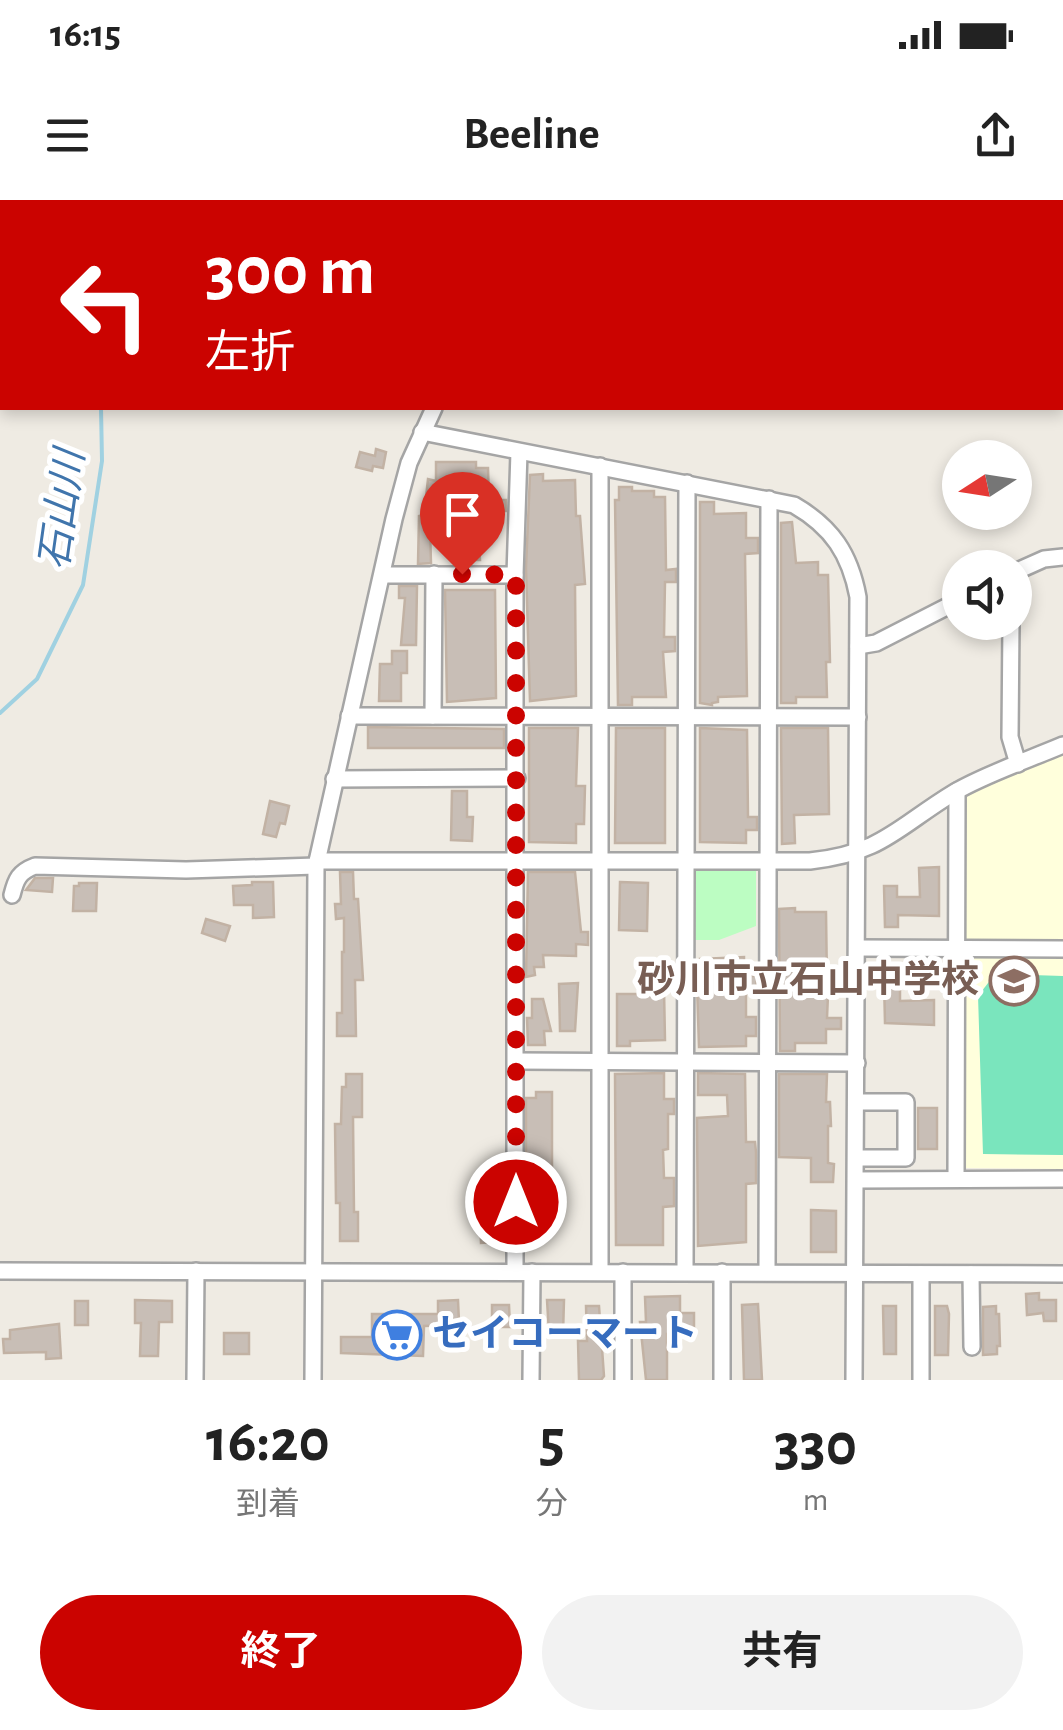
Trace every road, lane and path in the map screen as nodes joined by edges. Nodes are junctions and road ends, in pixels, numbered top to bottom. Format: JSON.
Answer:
{"nodes":[{"id":1,"x":433,"y":410,"type":"edge"},
{"id":2,"x":422,"y":432,"type":"junction"},
{"id":3,"x":518,"y":452,"type":"junction"},
{"id":4,"x":600,"y":466,"type":"junction"},
{"id":5,"x":687,"y":484,"type":"junction"},
{"id":6,"x":769,"y":499,"type":"junction"},
{"id":7,"x":1063,"y":557,"type":"edge"},
{"id":8,"x":1032,"y":564,"type":"edge"},
{"id":9,"x":434,"y":574,"type":"junction"},
{"id":10,"x":382,"y":575,"type":"junction"},
{"id":11,"x":516,"y":575,"type":"junction"},
{"id":12,"x":942,"y":609,"type":"edge"},
{"id":13,"x":1011,"y":640,"type":"edge"},
{"id":14,"x":858,"y":646,"type":"junction"},
{"id":15,"x":517,"y":715,"type":"junction"},
{"id":16,"x":348,"y":716,"type":"junction"},
{"id":17,"x":434,"y":716,"type":"junction"},
{"id":18,"x":602,"y":716,"type":"junction"},
{"id":19,"x":686,"y":716,"type":"junction"},
{"id":20,"x":768,"y":716,"type":"junction"},
{"id":21,"x":858,"y":717,"type":"junction"},
{"id":22,"x":1063,"y":745,"type":"edge"},
{"id":23,"x":1018,"y":764,"type":"junction"},
{"id":24,"x":517,"y":778,"type":"junction"},
{"id":25,"x":334,"y":779,"type":"junction"},
{"id":26,"x":957,"y":791,"type":"junction"},
{"id":27,"x":858,"y":853,"type":"junction"},
{"id":28,"x":517,"y":860,"type":"junction"},
{"id":29,"x":600,"y":860,"type":"junction"},
{"id":30,"x":686,"y":860,"type":"junction"},
{"id":31,"x":767,"y":860,"type":"junction"},
{"id":32,"x":316,"y":863,"type":"junction"},
{"id":33,"x":12,"y":895,"type":"dead end"},
{"id":34,"x":858,"y":948,"type":"junction"},
{"id":35,"x":954,"y":948,"type":"junction"},
{"id":36,"x":1063,"y":949,"type":"edge"},
{"id":37,"x":516,"y":1061,"type":"junction"},
{"id":38,"x":685,"y":1061,"type":"junction"},
{"id":39,"x":767,"y":1061,"type":"junction"},
{"id":40,"x":601,"y":1062,"type":"junction"},
{"id":41,"x":857,"y":1063,"type":"junction"},
{"id":42,"x":857,"y":1102,"type":"junction"},
{"id":43,"x":857,"y":1158,"type":"junction"},
{"id":44,"x":956,"y":1179,"type":"junction"},
{"id":45,"x":1063,"y":1179,"type":"edge"},
{"id":46,"x":857,"y":1180,"type":"junction"},
{"id":47,"x":0,"y":1271,"type":"edge"},
{"id":48,"x":196,"y":1271,"type":"junction"},
{"id":49,"x":313,"y":1272,"type":"junction"},
{"id":50,"x":515,"y":1272,"type":"junction"},
{"id":51,"x":532,"y":1272,"type":"junction"},
{"id":52,"x":600,"y":1272,"type":"junction"},
{"id":53,"x":623,"y":1272,"type":"junction"},
{"id":54,"x":685,"y":1272,"type":"junction"},
{"id":55,"x":722,"y":1272,"type":"junction"},
{"id":56,"x":767,"y":1272,"type":"junction"},
{"id":57,"x":854,"y":1274,"type":"junction"},
{"id":58,"x":921,"y":1274,"type":"junction"},
{"id":59,"x":971,"y":1274,"type":"junction"},
{"id":60,"x":1063,"y":1274,"type":"edge"},
{"id":61,"x":972,"y":1347,"type":"dead end"},
{"id":62,"x":196,"y":1380,"type":"edge"},
{"id":63,"x":313,"y":1380,"type":"edge"},
{"id":64,"x":532,"y":1380,"type":"edge"},
{"id":65,"x":623,"y":1380,"type":"edge"},
{"id":66,"x":722,"y":1380,"type":"edge"},
{"id":67,"x":854,"y":1380,"type":"edge"},
{"id":68,"x":920,"y":1380,"type":"edge"}],
"edges":[{"from":1,"to":2,"type":"street"},
{"from":2,"to":3,"type":"street"},
{"from":2,"to":10,"type":"street"},
{"from":3,"to":4,"type":"street"},
{"from":3,"to":11,"type":"street"},
{"from":4,"to":5,"type":"street"},
{"from":4,"to":18,"type":"street"},
{"from":5,"to":6,"type":"street"},
{"from":5,"to":19,"type":"street"},
{"from":6,"to":14,"type":"street"},
{"from":6,"to":20,"type":"street"},
{"from":7,"to":8,"type":"street"},
{"from":9,"to":10,"type":"street"},
{"from":9,"to":11,"type":"street"},
{"from":9,"to":17,"type":"street"},
{"from":10,"to":16,"type":"street"},
{"from":11,"to":15,"type":"street"},
{"from":12,"to":14,"type":"street"},
{"from":13,"to":23,"type":"street"},
{"from":14,"to":21,"type":"street"},
{"from":15,"to":17,"type":"street"},
{"from":15,"to":18,"type":"street"},
{"from":15,"to":24,"type":"street"},
{"from":16,"to":17,"type":"street"},
{"from":16,"to":25,"type":"street"},
{"from":18,"to":19,"type":"street"},
{"from":18,"to":29,"type":"street"},
{"from":19,"to":20,"type":"street"},
{"from":19,"to":30,"type":"street"},
{"from":20,"to":21,"type":"street"},
{"from":20,"to":31,"type":"street"},
{"from":21,"to":27,"type":"street"},
{"from":22,"to":23,"type":"street"},
{"from":23,"to":26,"type":"street"},
{"from":24,"to":25,"type":"street"},
{"from":24,"to":28,"type":"street"},
{"from":25,"to":32,"type":"street"},
{"from":26,"to":27,"type":"street"},
{"from":26,"to":35,"type":"street"},
{"from":27,"to":31,"type":"street"},
{"from":27,"to":34,"type":"street"},
{"from":28,"to":29,"type":"street"},
{"from":28,"to":32,"type":"street"},
{"from":28,"to":37,"type":"street"},
{"from":29,"to":30,"type":"street"},
{"from":29,"to":40,"type":"street"},
{"from":30,"to":31,"type":"street"},
{"from":30,"to":38,"type":"street"},
{"from":31,"to":39,"type":"street"},
{"from":32,"to":33,"type":"street"},
{"from":32,"to":49,"type":"street"},
{"from":34,"to":35,"type":"street"},
{"from":34,"to":41,"type":"street"},
{"from":35,"to":36,"type":"street"},
{"from":35,"to":44,"type":"street"},
{"from":37,"to":40,"type":"street"},
{"from":37,"to":50,"type":"street"},
{"from":38,"to":39,"type":"street"},
{"from":38,"to":40,"type":"street"},
{"from":38,"to":54,"type":"street"},
{"from":39,"to":41,"type":"street"},
{"from":39,"to":56,"type":"street"},
{"from":40,"to":52,"type":"street"},
{"from":41,"to":42,"type":"street"},
{"from":42,"to":43,"type":"street"},
{"from":42,"to":43,"type":"street"},
{"from":43,"to":46,"type":"street"},
{"from":44,"to":45,"type":"street"},
{"from":44,"to":46,"type":"street"},
{"from":46,"to":57,"type":"street"},
{"from":47,"to":48,"type":"street"},
{"from":48,"to":49,"type":"street"},
{"from":48,"to":62,"type":"street"},
{"from":49,"to":50,"type":"street"},
{"from":49,"to":63,"type":"street"},
{"from":50,"to":51,"type":"street"},
{"from":51,"to":52,"type":"street"},
{"from":51,"to":64,"type":"street"},
{"from":52,"to":53,"type":"street"},
{"from":53,"to":54,"type":"street"},
{"from":53,"to":65,"type":"street"},
{"from":54,"to":55,"type":"street"},
{"from":55,"to":56,"type":"street"},
{"from":55,"to":66,"type":"street"},
{"from":56,"to":57,"type":"street"},
{"from":57,"to":58,"type":"street"},
{"from":57,"to":67,"type":"street"},
{"from":58,"to":59,"type":"street"},
{"from":58,"to":68,"type":"street"},
{"from":59,"to":60,"type":"street"},
{"from":59,"to":61,"type":"street"}]}
